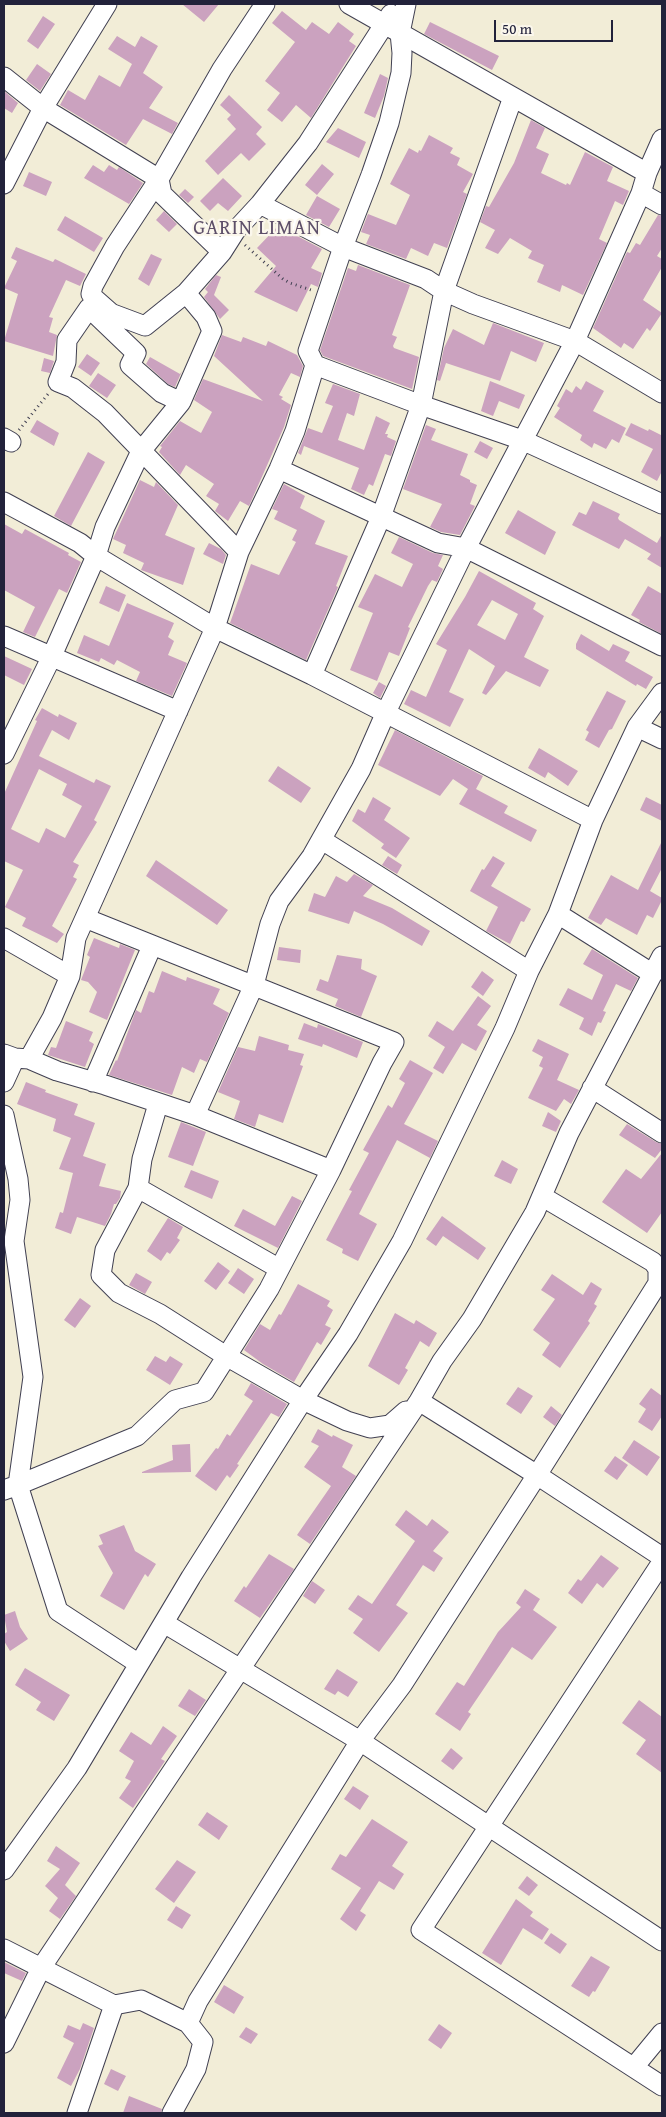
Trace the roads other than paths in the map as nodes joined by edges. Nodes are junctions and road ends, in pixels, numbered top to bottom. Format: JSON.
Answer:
{"nodes":[{"id":1,"x":107,"y":4,"type":"edge"},
{"id":2,"x":265,"y":4,"type":"edge"},
{"id":3,"x":349,"y":4,"type":"edge"},
{"id":4,"x":396,"y":4,"type":"edge"},
{"id":5,"x":406,"y":4,"type":"edge"},
{"id":6,"x":392,"y":29,"type":"junction"},
{"id":7,"x":4,"y":78,"type":"edge"},
{"id":8,"x":513,"y":97,"type":"junction"},
{"id":9,"x":43,"y":108,"type":"junction"},
{"id":10,"x":662,"y":139,"type":"edge"},
{"id":11,"x":647,"y":173,"type":"junction"},
{"id":12,"x":159,"y":179,"type":"junction"},
{"id":13,"x":4,"y":184,"type":"edge"},
{"id":14,"x":641,"y":193,"type":"junction"},
{"id":15,"x":260,"y":204,"type":"junction"},
{"id":16,"x":662,"y":205,"type":"edge"},
{"id":17,"x":343,"y":247,"type":"junction"},
{"id":18,"x":222,"y":252,"type":"junction"},
{"id":19,"x":444,"y":291,"type":"junction"},
{"id":20,"x":186,"y":293,"type":"junction"},
{"id":21,"x":89,"y":308,"type":"junction"},
{"id":22,"x":113,"y":314,"type":"junction"},
{"id":23,"x":575,"y":341,"type":"junction"},
{"id":24,"x":314,"y":364,"type":"junction"},
{"id":25,"x":662,"y":393,"type":"edge"},
{"id":26,"x":181,"y":402,"type":"junction"},
{"id":27,"x":421,"y":405,"type":"junction"},
{"id":28,"x":522,"y":440,"type":"junction"},
{"id":29,"x":141,"y":451,"type":"junction"},
{"id":30,"x":279,"y":469,"type":"junction"},
{"id":31,"x":4,"y":502,"type":"edge"},
{"id":32,"x":662,"y":504,"type":"edge"},
{"id":33,"x":381,"y":517,"type":"junction"},
{"id":34,"x":466,"y":548,"type":"junction"},
{"id":35,"x":239,"y":552,"type":"junction"},
{"id":36,"x":96,"y":556,"type":"junction"},
{"id":37,"x":215,"y":628,"type":"junction"},
{"id":38,"x":4,"y":636,"type":"edge"},
{"id":39,"x":662,"y":646,"type":"edge"},
{"id":40,"x":51,"y":658,"type":"junction"},
{"id":41,"x":312,"y":675,"type":"junction"},
{"id":42,"x":662,"y":693,"type":"edge"},
{"id":43,"x":178,"y":711,"type":"junction"},
{"id":44,"x":386,"y":712,"type":"junction"},
{"id":45,"x":637,"y":727,"type":"junction"},
{"id":46,"x":662,"y":739,"type":"edge"},
{"id":47,"x":4,"y":754,"type":"edge"},
{"id":48,"x":593,"y":820,"type":"junction"},
{"id":49,"x":322,"y":840,"type":"junction"},
{"id":50,"x":558,"y":914,"type":"junction"},
{"id":51,"x":85,"y":918,"type":"junction"},
{"id":52,"x":4,"y":938,"type":"edge"},
{"id":53,"x":152,"y":946,"type":"junction"},
{"id":54,"x":662,"y":956,"type":"edge"},
{"id":55,"x":529,"y":970,"type":"junction"},
{"id":56,"x":653,"y":974,"type":"junction"},
{"id":57,"x":70,"y":976,"type":"junction"},
{"id":58,"x":254,"y":985,"type":"junction"},
{"id":59,"x":16,"y":1057,"type":"edge"},
{"id":60,"x":4,"y":1082,"type":"edge"},
{"id":61,"x":93,"y":1082,"type":"junction"},
{"id":62,"x":592,"y":1088,"type":"junction"},
{"id":63,"x":158,"y":1104,"type":"junction"},
{"id":64,"x":4,"y":1115,"type":"edge"},
{"id":65,"x":195,"y":1116,"type":"junction"},
{"id":66,"x":662,"y":1133,"type":"edge"},
{"id":67,"x":331,"y":1170,"type":"junction"},
{"id":68,"x":138,"y":1188,"type":"junction"},
{"id":69,"x":543,"y":1197,"type":"junction"},
{"id":70,"x":278,"y":1268,"type":"junction"},
{"id":71,"x":226,"y":1356,"type":"junction"},
{"id":72,"x":303,"y":1400,"type":"junction"},
{"id":73,"x":419,"y":1401,"type":"junction"},
{"id":74,"x":537,"y":1476,"type":"junction"},
{"id":75,"x":11,"y":1488,"type":"edge"},
{"id":76,"x":662,"y":1557,"type":"edge"},
{"id":77,"x":662,"y":1562,"type":"edge"},
{"id":78,"x":164,"y":1623,"type":"junction"},
{"id":79,"x":139,"y":1664,"type":"junction"},
{"id":80,"x":240,"y":1668,"type":"junction"},
{"id":81,"x":360,"y":1742,"type":"junction"},
{"id":82,"x":489,"y":1828,"type":"junction"},
{"id":83,"x":4,"y":1870,"type":"edge"},
{"id":84,"x":662,"y":1941,"type":"edge"},
{"id":85,"x":4,"y":1949,"type":"edge"},
{"id":86,"x":42,"y":1968,"type":"junction"},
{"id":87,"x":114,"y":2005,"type":"junction"},
{"id":88,"x":188,"y":2023,"type":"junction"},
{"id":89,"x":662,"y":2033,"type":"edge"},
{"id":90,"x":4,"y":2043,"type":"edge"},
{"id":91,"x":634,"y":2067,"type":"junction"},
{"id":92,"x":662,"y":2086,"type":"edge"},
{"id":93,"x":76,"y":2113,"type":"edge"},
{"id":94,"x":172,"y":2113,"type":"edge"}],
"edges":[{"from":1,"to":9,"type":"street"},
{"from":2,"to":12,"type":"street"},
{"from":3,"to":6,"type":"street"},
{"from":4,"to":6,"type":"street"},
{"from":5,"to":6,"type":"street"},
{"from":6,"to":8,"type":"street"},
{"from":6,"to":15,"type":"street"},
{"from":6,"to":17,"type":"street"},
{"from":7,"to":9,"type":"street"},
{"from":8,"to":11,"type":"street"},
{"from":8,"to":19,"type":"street"},
{"from":9,"to":12,"type":"street"},
{"from":9,"to":13,"type":"street"},
{"from":10,"to":11,"type":"street"},
{"from":11,"to":14,"type":"street"},
{"from":12,"to":18,"type":"street"},
{"from":12,"to":22,"type":"street"},
{"from":14,"to":16,"type":"street"},
{"from":14,"to":23,"type":"street"},
{"from":15,"to":17,"type":"street"},
{"from":15,"to":18,"type":"street"},
{"from":17,"to":19,"type":"street"},
{"from":17,"to":24,"type":"street"},
{"from":18,"to":20,"type":"street"},
{"from":19,"to":23,"type":"street"},
{"from":19,"to":27,"type":"street"},
{"from":20,"to":22,"type":"street"},
{"from":20,"to":26,"type":"street"},
{"from":21,"to":22,"type":"street"},
{"from":21,"to":26,"type":"street"},
{"from":21,"to":29,"type":"street"},
{"from":23,"to":25,"type":"street"},
{"from":23,"to":28,"type":"street"},
{"from":24,"to":27,"type":"street"},
{"from":24,"to":30,"type":"street"},
{"from":26,"to":29,"type":"street"},
{"from":27,"to":28,"type":"street"},
{"from":27,"to":33,"type":"street"},
{"from":28,"to":32,"type":"street"},
{"from":28,"to":34,"type":"street"},
{"from":29,"to":35,"type":"street"},
{"from":29,"to":36,"type":"street"},
{"from":30,"to":33,"type":"street"},
{"from":30,"to":35,"type":"street"},
{"from":31,"to":36,"type":"street"},
{"from":33,"to":34,"type":"street"},
{"from":33,"to":41,"type":"street"},
{"from":34,"to":39,"type":"street"},
{"from":34,"to":44,"type":"street"},
{"from":35,"to":37,"type":"street"},
{"from":36,"to":37,"type":"street"},
{"from":36,"to":40,"type":"street"},
{"from":37,"to":41,"type":"street"},
{"from":37,"to":43,"type":"street"},
{"from":38,"to":40,"type":"street"},
{"from":40,"to":43,"type":"street"},
{"from":40,"to":47,"type":"street"},
{"from":41,"to":44,"type":"street"},
{"from":42,"to":45,"type":"street"},
{"from":43,"to":51,"type":"street"},
{"from":44,"to":48,"type":"street"},
{"from":44,"to":49,"type":"street"},
{"from":45,"to":46,"type":"street"},
{"from":45,"to":48,"type":"street"},
{"from":48,"to":50,"type":"street"},
{"from":49,"to":55,"type":"street"},
{"from":49,"to":58,"type":"street"},
{"from":50,"to":55,"type":"street"},
{"from":50,"to":56,"type":"street"},
{"from":51,"to":53,"type":"street"},
{"from":51,"to":57,"type":"street"},
{"from":52,"to":57,"type":"street"},
{"from":53,"to":58,"type":"street"},
{"from":53,"to":61,"type":"street"},
{"from":54,"to":56,"type":"street"},
{"from":55,"to":72,"type":"street"},
{"from":56,"to":62,"type":"street"},
{"from":57,"to":59,"type":"street"},
{"from":58,"to":65,"type":"street"},
{"from":58,"to":67,"type":"street"},
{"from":59,"to":60,"type":"street"},
{"from":59,"to":61,"type":"street"},
{"from":61,"to":63,"type":"street"},
{"from":62,"to":66,"type":"street"},
{"from":62,"to":69,"type":"street"},
{"from":63,"to":65,"type":"street"},
{"from":63,"to":68,"type":"street"},
{"from":64,"to":75,"type":"street"},
{"from":65,"to":67,"type":"street"},
{"from":67,"to":70,"type":"street"},
{"from":68,"to":70,"type":"street"},
{"from":68,"to":71,"type":"street"},
{"from":69,"to":73,"type":"street"},
{"from":69,"to":74,"type":"street"},
{"from":70,"to":71,"type":"street"},
{"from":71,"to":72,"type":"street"},
{"from":71,"to":75,"type":"street"},
{"from":72,"to":73,"type":"street"},
{"from":72,"to":78,"type":"street"},
{"from":73,"to":74,"type":"street"},
{"from":73,"to":80,"type":"street"},
{"from":74,"to":76,"type":"street"},
{"from":74,"to":81,"type":"street"},
{"from":75,"to":79,"type":"street"},
{"from":77,"to":82,"type":"street"},
{"from":78,"to":79,"type":"street"},
{"from":78,"to":80,"type":"street"},
{"from":79,"to":83,"type":"street"},
{"from":80,"to":81,"type":"street"},
{"from":80,"to":86,"type":"street"},
{"from":81,"to":82,"type":"street"},
{"from":81,"to":88,"type":"street"},
{"from":82,"to":84,"type":"street"},
{"from":82,"to":91,"type":"street"},
{"from":85,"to":86,"type":"street"},
{"from":86,"to":87,"type":"street"},
{"from":86,"to":90,"type":"street"},
{"from":87,"to":88,"type":"street"},
{"from":87,"to":93,"type":"street"},
{"from":88,"to":94,"type":"street"},
{"from":89,"to":91,"type":"street"},
{"from":91,"to":92,"type":"street"}]}
